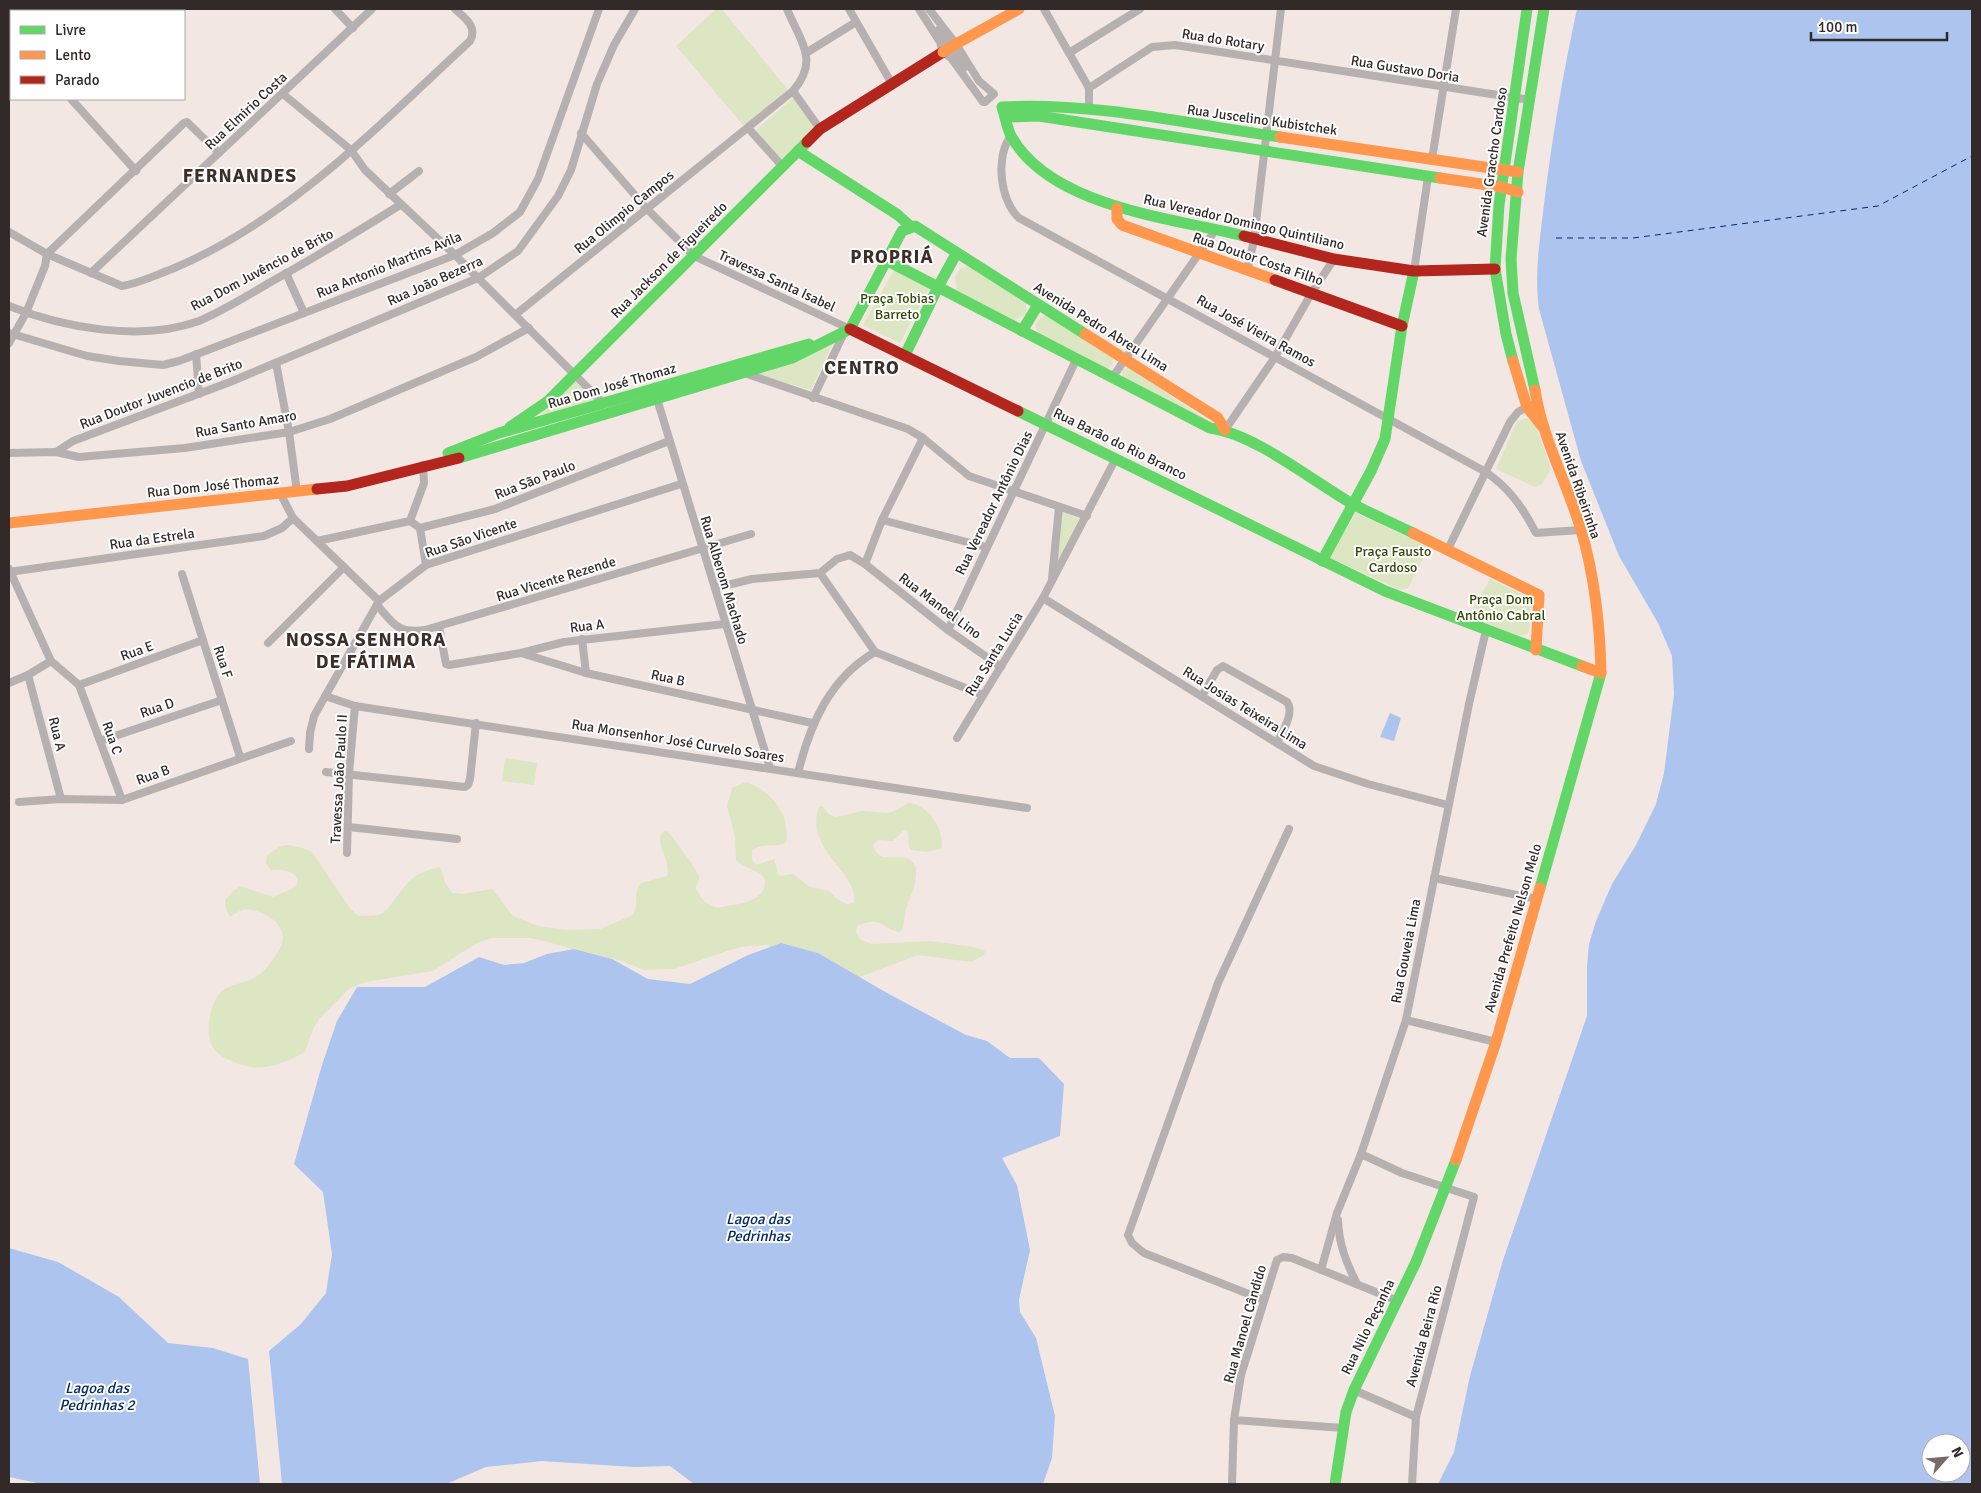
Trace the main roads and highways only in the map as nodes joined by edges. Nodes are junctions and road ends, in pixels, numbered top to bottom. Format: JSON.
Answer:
{"nodes":[{"id":1,"x":1020,"y":9,"type":"edge"},
{"id":2,"x":1527,"y":9,"type":"edge"},
{"id":3,"x":1544,"y":9,"type":"edge"},
{"id":4,"x":1039,"y":111,"type":"junction"},
{"id":5,"x":1011,"y":136,"type":"joint"},
{"id":6,"x":798,"y":151,"type":"junction"},
{"id":7,"x":1450,"y":162,"type":"junction"},
{"id":8,"x":1503,"y":170,"type":"junction"},
{"id":9,"x":1518,"y":172,"type":"junction"},
{"id":10,"x":1449,"y":180,"type":"junction"},
{"id":11,"x":1502,"y":187,"type":"junction"},
{"id":12,"x":1518,"y":192,"type":"junction"},
{"id":13,"x":1118,"y":208,"type":"junction"},
{"id":14,"x":910,"y":226,"type":"junction"},
{"id":15,"x":956,"y":254,"type":"junction"},
{"id":16,"x":886,"y":260,"type":"junction"},
{"id":17,"x":1495,"y":269,"type":"junction"},
{"id":18,"x":1414,"y":270,"type":"junction"},
{"id":19,"x":938,"y":287,"type":"junction"},
{"id":20,"x":1038,"y":305,"type":"junction"},
{"id":21,"x":1402,"y":326,"type":"junction"},
{"id":22,"x":847,"y":330,"type":"junction"},
{"id":23,"x":1022,"y":331,"type":"junction"},
{"id":24,"x":819,"y":344,"type":"junction"},
{"id":25,"x":904,"y":355,"type":"junction"},
{"id":26,"x":1538,"y":400,"type":"joint"},
{"id":27,"x":1527,"y":407,"type":"joint"},
{"id":28,"x":608,"y":408,"type":"junction"},
{"id":29,"x":1542,"y":426,"type":"junction"},
{"id":30,"x":541,"y":427,"type":"junction"},
{"id":31,"x":1225,"y":430,"type":"junction"},
{"id":32,"x":499,"y":433,"type":"junction"},
{"id":33,"x":423,"y":466,"type":"junction"},
{"id":34,"x":1352,"y":503,"type":"junction"},
{"id":35,"x":31,"y":522,"type":"junction"},
{"id":36,"x":9,"y":523,"type":"edge"},
{"id":37,"x":9,"y":528,"type":"edge"},
{"id":38,"x":1322,"y":561,"type":"junction"},
{"id":39,"x":1536,"y":650,"type":"junction"},
{"id":40,"x":1601,"y":673,"type":"junction"},
{"id":41,"x":1446,"y":1189,"type":"joint"},
{"id":42,"x":1336,"y":1484,"type":"edge"}],
"edges":[{"from":1,"to":6,"type":"main road","name":"Rua Jackson de Figueiredo"},
{"from":2,"to":8,"type":"main road","name":"Avenida Graccho Cardoso"},
{"from":3,"to":9,"type":"main road","name":"Avenida Graccho Cardoso"},
{"from":4,"to":5,"type":"main road","name":"Rua Juscelino Kubistchek"},
{"from":4,"to":7,"type":"main road","name":"Rua Juscelino Kubistchek"},
{"from":4,"to":10,"type":"main road","name":"Rua Juscelino Kubistchek"},
{"from":5,"to":13,"type":"main road","name":"Rua Vereador Domingo Quintiliano"},
{"from":6,"to":14,"type":"main road","name":"Avenida Pedro Abreu Lima"},
{"from":6,"to":32,"type":"main road","name":"Rua Jackson de Figueiredo"},
{"from":7,"to":8,"type":"main road","name":"Rua Juscelino Kubistchek"},
{"from":7,"to":10,"type":"main road"},
{"from":8,"to":9,"type":"main road","name":"Rua Juscelino Kubistchek"},
{"from":8,"to":11,"type":"main road","name":"Avenida Graccho Cardoso"},
{"from":9,"to":12,"type":"main road","name":"Avenida Graccho Cardoso"},
{"from":10,"to":11,"type":"main road","name":"Rua Juscelino Kubistchek"},
{"from":11,"to":12,"type":"main road","name":"Rua Juscelino Kubistchek"},
{"from":11,"to":17,"type":"main road","name":"Avenida Graccho Cardoso"},
{"from":12,"to":26,"type":"main road","name":"Avenida Graccho Cardoso"},
{"from":13,"to":18,"type":"main road","name":"Rua Vereador Domingo Quintiliano"},
{"from":13,"to":21,"type":"main road","name":"Rua Doutor Costa Filho"},
{"from":14,"to":15,"type":"main road","name":"Avenida Pedro Abreu Lima"},
{"from":14,"to":16,"type":"main road"},
{"from":15,"to":19,"type":"main road"},
{"from":15,"to":20,"type":"main road","name":"Avenida Pedro Abreu Lima"},
{"from":16,"to":19,"type":"main road","name":"Avenida Pedro Abreu Lima"},
{"from":16,"to":22,"type":"main road"},
{"from":17,"to":18,"type":"main road","name":"Rua Vereador Domingo Quintiliano"},
{"from":17,"to":27,"type":"main road","name":"Avenida Graccho Cardoso"},
{"from":18,"to":21,"type":"main road"},
{"from":19,"to":23,"type":"main road","name":"Avenida Pedro Abreu Lima"},
{"from":19,"to":25,"type":"main road"},
{"from":20,"to":23,"type":"main road"},
{"from":20,"to":31,"type":"main road","name":"Avenida Pedro Abreu Lima"},
{"from":21,"to":34,"type":"main road"},
{"from":22,"to":24,"type":"main road"},
{"from":22,"to":25,"type":"main road"},
{"from":23,"to":31,"type":"main road","name":"Avenida Pedro Abreu Lima"},
{"from":24,"to":28,"type":"main road","name":"Rua Dom José Thomaz"},
{"from":24,"to":28,"type":"main road","name":"Rua Dom José Thomaz"},
{"from":25,"to":38,"type":"main road","name":"Rua Barão do Rio Branco"},
{"from":26,"to":29,"type":"main road","name":"Avenida Ribeirinha"},
{"from":27,"to":29,"type":"main road","name":"Avenida Ribeirinha"},
{"from":28,"to":30,"type":"main road"},
{"from":29,"to":40,"type":"main road","name":"Avenida Ribeirinha"},
{"from":30,"to":32,"type":"main road","name":"Rua Dom José Thomaz"},
{"from":30,"to":33,"type":"main road"},
{"from":31,"to":34,"type":"main road","name":"Avenida Pedro Abreu Lima"},
{"from":32,"to":33,"type":"main road"},
{"from":33,"to":35,"type":"main road","name":"Rua Dom José Thomaz"},
{"from":34,"to":38,"type":"main road"},
{"from":34,"to":39,"type":"main road"},
{"from":35,"to":36,"type":"main road"},
{"from":35,"to":37,"type":"main road"},
{"from":38,"to":39,"type":"main road"},
{"from":39,"to":40,"type":"main road"},
{"from":40,"to":41,"type":"main road","name":"Avenida Prefeito Nelson Melo"},
{"from":41,"to":42,"type":"main road","name":"Rua Nilo Peçanha"}]}
